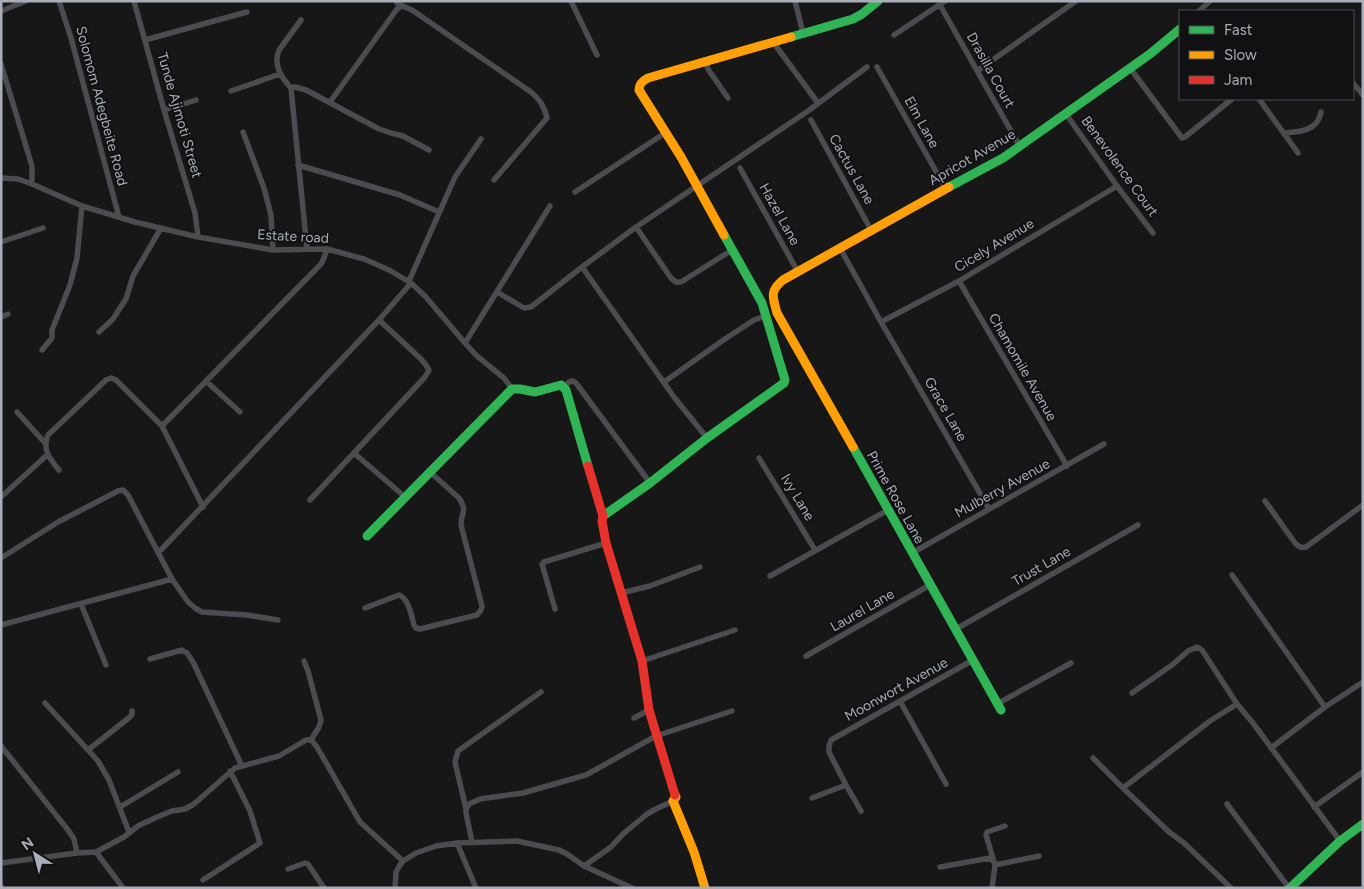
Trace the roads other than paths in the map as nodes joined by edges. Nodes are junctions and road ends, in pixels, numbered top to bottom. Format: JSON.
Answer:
{"nodes":[{"id":1,"x":26,"y":1,"type":"edge"},
{"id":2,"x":59,"y":1,"type":"edge"},
{"id":3,"x":134,"y":1,"type":"edge"},
{"id":4,"x":571,"y":1,"type":"edge"},
{"id":5,"x":795,"y":1,"type":"edge"},
{"id":6,"x":878,"y":1,"type":"edge"},
{"id":7,"x":1076,"y":1,"type":"edge"},
{"id":8,"x":1210,"y":1,"type":"edge"},
{"id":9,"x":397,"y":3,"type":"edge"},
{"id":10,"x":943,"y":3,"type":"edge"},
{"id":11,"x":867,"y":6,"type":"edge"},
{"id":12,"x":1201,"y":10,"type":"edge"},
{"id":13,"x":1,"y":11,"type":"edge"},
{"id":14,"x":247,"y":12,"type":"dead end"},
{"id":15,"x":301,"y":20,"type":"dead end"},
{"id":16,"x":1179,"y":30,"type":"edge"},
{"id":17,"x":803,"y":33,"type":"junction"},
{"id":18,"x":894,"y":35,"type":"dead end"},
{"id":19,"x":145,"y":40,"type":"junction"},
{"id":20,"x":773,"y":42,"type":"junction"},
{"id":21,"x":597,"y":55,"type":"dead end"},
{"id":22,"x":705,"y":60,"type":"junction"},
{"id":23,"x":1,"y":64,"type":"edge"},
{"id":24,"x":876,"y":66,"type":"dead end"},
{"id":25,"x":867,"y":67,"type":"dead end"},
{"id":26,"x":1130,"y":68,"type":"junction"},
{"id":27,"x":977,"y":71,"type":"junction"},
{"id":28,"x":280,"y":74,"type":"junction"},
{"id":29,"x":1354,"y":84,"type":"edge"},
{"id":30,"x":291,"y":88,"type":"junction"},
{"id":31,"x":231,"y":91,"type":"dead end"},
{"id":32,"x":1363,"y":95,"type":"edge"},
{"id":33,"x":728,"y":98,"type":"dead end"},
{"id":34,"x":196,"y":100,"type":"dead end"},
{"id":35,"x":1231,"y":100,"type":"edge"},
{"id":36,"x":1260,"y":100,"type":"edge"},
{"id":37,"x":330,"y":102,"type":"junction"},
{"id":38,"x":818,"y":103,"type":"junction"},
{"id":39,"x":164,"y":110,"type":"junction"},
{"id":40,"x":1321,"y":112,"type":"dead end"},
{"id":41,"x":1066,"y":114,"type":"junction"},
{"id":42,"x":810,"y":120,"type":"dead end"},
{"id":43,"x":243,"y":132,"type":"dead end"},
{"id":44,"x":1284,"y":132,"type":"junction"},
{"id":45,"x":665,"y":133,"type":"junction"},
{"id":46,"x":481,"y":140,"type":"dead end"},
{"id":47,"x":1020,"y":147,"type":"junction"},
{"id":48,"x":429,"y":150,"type":"dead end"},
{"id":49,"x":1298,"y":153,"type":"dead end"},
{"id":50,"x":298,"y":165,"type":"junction"},
{"id":51,"x":740,"y":168,"type":"dead end"},
{"id":52,"x":1,"y":178,"type":"edge"},
{"id":53,"x":494,"y":180,"type":"dead end"},
{"id":54,"x":32,"y":184,"type":"junction"},
{"id":55,"x":696,"y":185,"type":"junction"},
{"id":56,"x":1117,"y":186,"type":"junction"},
{"id":57,"x":946,"y":189,"type":"junction"},
{"id":58,"x":575,"y":192,"type":"dead end"},
{"id":59,"x":82,"y":206,"type":"junction"},
{"id":60,"x":550,"y":206,"type":"dead end"},
{"id":61,"x":440,"y":212,"type":"junction"},
{"id":62,"x":119,"y":217,"type":"junction"},
{"id":63,"x":636,"y":227,"type":"junction"},
{"id":64,"x":43,"y":228,"type":"dead end"},
{"id":65,"x":161,"y":228,"type":"junction"},
{"id":66,"x":871,"y":230,"type":"junction"},
{"id":67,"x":1153,"y":233,"type":"dead end"},
{"id":68,"x":198,"y":237,"type":"junction"},
{"id":69,"x":1,"y":242,"type":"edge"},
{"id":70,"x":840,"y":248,"type":"junction"},
{"id":71,"x":307,"y":249,"type":"junction"},
{"id":72,"x":327,"y":249,"type":"junction"},
{"id":73,"x":272,"y":250,"type":"junction"},
{"id":74,"x":732,"y":250,"type":"junction"},
{"id":75,"x":582,"y":267,"type":"junction"},
{"id":76,"x":798,"y":272,"type":"junction"},
{"id":77,"x":959,"y":281,"type":"junction"},
{"id":78,"x":410,"y":282,"type":"junction"},
{"id":79,"x":497,"y":292,"type":"junction"},
{"id":80,"x":772,"y":296,"type":"joint"},
{"id":81,"x":8,"y":314,"type":"dead end"},
{"id":82,"x":766,"y":316,"type":"junction"},
{"id":83,"x":1,"y":317,"type":"edge"},
{"id":84,"x":378,"y":320,"type":"junction"},
{"id":85,"x":881,"y":322,"type":"junction"},
{"id":86,"x":99,"y":332,"type":"dead end"},
{"id":87,"x":465,"y":343,"type":"junction"},
{"id":88,"x":42,"y":350,"type":"dead end"},
{"id":89,"x":206,"y":381,"type":"junction"},
{"id":90,"x":664,"y":382,"type":"junction"},
{"id":91,"x":564,"y":387,"type":"junction"},
{"id":92,"x":512,"y":389,"type":"junction"},
{"id":93,"x":17,"y":412,"type":"dead end"},
{"id":94,"x":240,"y":412,"type":"dead end"},
{"id":95,"x":162,"y":426,"type":"junction"},
{"id":96,"x":707,"y":438,"type":"junction"},
{"id":97,"x":45,"y":443,"type":"junction"},
{"id":98,"x":1104,"y":444,"type":"dead end"},
{"id":99,"x":354,"y":452,"type":"junction"},
{"id":100,"x":47,"y":455,"type":"junction"},
{"id":101,"x":759,"y":458,"type":"dead end"},
{"id":102,"x":1066,"y":466,"type":"junction"},
{"id":103,"x":59,"y":470,"type":"dead end"},
{"id":104,"x":430,"y":472,"type":"junction"},
{"id":105,"x":650,"y":483,"type":"junction"},
{"id":106,"x":1,"y":497,"type":"edge"},
{"id":107,"x":405,"y":497,"type":"junction"},
{"id":108,"x":310,"y":500,"type":"dead end"},
{"id":109,"x":1265,"y":501,"type":"dead end"},
{"id":110,"x":1363,"y":505,"type":"edge"},
{"id":111,"x":203,"y":507,"type":"junction"},
{"id":112,"x":989,"y":509,"type":"junction"},
{"id":113,"x":888,"y":510,"type":"junction"},
{"id":114,"x":603,"y":516,"type":"junction"},
{"id":115,"x":1138,"y":525,"type":"dead end"},
{"id":116,"x":367,"y":536,"type":"dead end"},
{"id":117,"x":606,"y":543,"type":"junction"},
{"id":118,"x":814,"y":550,"type":"junction"},
{"id":119,"x":159,"y":552,"type":"junction"},
{"id":120,"x":912,"y":553,"type":"junction"},
{"id":121,"x":1,"y":558,"type":"edge"},
{"id":122,"x":700,"y":566,"type":"dead end"},
{"id":123,"x":1232,"y":575,"type":"dead end"},
{"id":124,"x":770,"y":576,"type":"dead end"},
{"id":125,"x":172,"y":579,"type":"junction"},
{"id":126,"x":930,"y":585,"type":"junction"},
{"id":127,"x":621,"y":593,"type":"junction"},
{"id":128,"x":81,"y":604,"type":"junction"},
{"id":129,"x":365,"y":608,"type":"dead end"},
{"id":130,"x":555,"y":609,"type":"dead end"},
{"id":131,"x":278,"y":620,"type":"dead end"},
{"id":132,"x":1,"y":625,"type":"edge"},
{"id":133,"x":956,"y":629,"type":"junction"},
{"id":134,"x":735,"y":630,"type":"dead end"},
{"id":135,"x":806,"y":656,"type":"dead end"},
{"id":136,"x":150,"y":659,"type":"dead end"},
{"id":137,"x":973,"y":660,"type":"junction"},
{"id":138,"x":304,"y":661,"type":"dead end"},
{"id":139,"x":642,"y":661,"type":"junction"},
{"id":140,"x":1071,"y":663,"type":"dead end"},
{"id":141,"x":106,"y":664,"type":"dead end"},
{"id":142,"x":1363,"y":682,"type":"edge"},
{"id":143,"x":541,"y":692,"type":"dead end"},
{"id":144,"x":1132,"y":693,"type":"dead end"},
{"id":145,"x":900,"y":701,"type":"junction"},
{"id":146,"x":45,"y":703,"type":"dead end"},
{"id":147,"x":1237,"y":704,"type":"junction"},
{"id":148,"x":999,"y":707,"type":"joint"},
{"id":149,"x":1326,"y":707,"type":"junction"},
{"id":150,"x":649,"y":710,"type":"junction"},
{"id":151,"x":132,"y":711,"type":"dead end"},
{"id":152,"x":732,"y":711,"type":"dead end"},
{"id":153,"x":634,"y":718,"type":"dead end"},
{"id":154,"x":656,"y":736,"type":"junction"},
{"id":155,"x":311,"y":740,"type":"junction"},
{"id":156,"x":1,"y":746,"type":"edge"},
{"id":157,"x":1271,"y":748,"type":"junction"},
{"id":158,"x":88,"y":750,"type":"junction"},
{"id":159,"x":1093,"y":758,"type":"dead end"},
{"id":160,"x":242,"y":766,"type":"junction"},
{"id":161,"x":230,"y":771,"type":"junction"},
{"id":162,"x":178,"y":772,"type":"dead end"},
{"id":163,"x":1363,"y":772,"type":"edge"},
{"id":164,"x":946,"y":784,"type":"dead end"},
{"id":165,"x":846,"y":785,"type":"junction"},
{"id":166,"x":1123,"y":788,"type":"junction"},
{"id":167,"x":812,"y":798,"type":"dead end"},
{"id":168,"x":673,"y":801,"type":"junction"},
{"id":169,"x":1227,"y":804,"type":"dead end"},
{"id":170,"x":120,"y":807,"type":"junction"},
{"id":171,"x":1314,"y":807,"type":"junction"},
{"id":172,"x":466,"y":809,"type":"junction"},
{"id":173,"x":862,"y":811,"type":"dead end"},
{"id":174,"x":1005,"y":826,"type":"dead end"},
{"id":175,"x":1362,"y":826,"type":"edge"},
{"id":176,"x":129,"y":832,"type":"junction"},
{"id":177,"x":1340,"y":841,"type":"junction"},
{"id":178,"x":472,"y":842,"type":"junction"},
{"id":179,"x":458,"y":843,"type":"junction"},
{"id":180,"x":96,"y":852,"type":"junction"},
{"id":181,"x":77,"y":853,"type":"junction"},
{"id":182,"x":1039,"y":856,"type":"dead end"},
{"id":183,"x":403,"y":861,"type":"junction"},
{"id":184,"x":1,"y":862,"type":"edge"},
{"id":185,"x":994,"y":863,"type":"junction"},
{"id":186,"x":584,"y":866,"type":"junction"},
{"id":187,"x":940,"y":867,"type":"dead end"},
{"id":188,"x":288,"y":869,"type":"dead end"},
{"id":189,"x":203,"y":880,"type":"dead end"},
{"id":190,"x":123,"y":888,"type":"edge"},
{"id":191,"x":324,"y":888,"type":"edge"},
{"id":192,"x":395,"y":888,"type":"edge"},
{"id":193,"x":476,"y":888,"type":"edge"},
{"id":194,"x":632,"y":888,"type":"edge"},
{"id":195,"x":704,"y":888,"type":"edge"},
{"id":196,"x":992,"y":888,"type":"edge"},
{"id":197,"x":1231,"y":888,"type":"edge"},
{"id":198,"x":1289,"y":888,"type":"edge"}],
"edges":[{"from":1,"to":13,"type":"street"},
{"from":2,"to":62,"type":"street","name":"Solomom Adegbeite Road"},
{"from":3,"to":19,"type":"street","name":"Tunde Ajimoti Street"},
{"from":4,"to":21,"type":"street"},
{"from":5,"to":17,"type":"street"},
{"from":6,"to":11,"type":"street"},
{"from":7,"to":27,"type":"street"},
{"from":8,"to":12,"type":"street"},
{"from":9,"to":37,"type":"street"},
{"from":9,"to":53,"type":"street"},
{"from":10,"to":18,"type":"street"},
{"from":10,"to":27,"type":"street","name":"Drasilla Court"},
{"from":11,"to":17,"type":"street"},
{"from":14,"to":19,"type":"street"},
{"from":15,"to":28,"type":"street"},
{"from":16,"to":26,"type":"street","name":"Apricot Avenue"},
{"from":17,"to":20,"type":"street"},
{"from":19,"to":39,"type":"street","name":"Tunde Ajimoti Street"},
{"from":20,"to":22,"type":"street"},
{"from":20,"to":38,"type":"street"},
{"from":22,"to":33,"type":"street"},
{"from":22,"to":45,"type":"street"},
{"from":23,"to":54,"type":"street"},
{"from":24,"to":57,"type":"street","name":"Elm Lane"},
{"from":25,"to":38,"type":"street"},
{"from":26,"to":35,"type":"street"},
{"from":26,"to":41,"type":"street","name":"Apricot Avenue"},
{"from":27,"to":47,"type":"street","name":"Drasilla Court"},
{"from":28,"to":30,"type":"street"},
{"from":28,"to":31,"type":"street"},
{"from":29,"to":32,"type":"street"},
{"from":30,"to":37,"type":"street"},
{"from":30,"to":50,"type":"street"},
{"from":34,"to":39,"type":"street"},
{"from":36,"to":44,"type":"street"},
{"from":37,"to":48,"type":"street"},
{"from":38,"to":55,"type":"street"},
{"from":39,"to":68,"type":"street","name":"Tunde Ajimoti Street"},
{"from":40,"to":44,"type":"street"},
{"from":41,"to":47,"type":"street","name":"Apricot Avenue"},
{"from":41,"to":56,"type":"street","name":"Benevolence Court"},
{"from":42,"to":66,"type":"street","name":"Cactus Lane"},
{"from":43,"to":73,"type":"street"},
{"from":44,"to":49,"type":"street"},
{"from":45,"to":55,"type":"street"},
{"from":45,"to":58,"type":"street"},
{"from":46,"to":61,"type":"street"},
{"from":47,"to":57,"type":"street","name":"Apricot Avenue"},
{"from":50,"to":61,"type":"street"},
{"from":50,"to":71,"type":"street"},
{"from":51,"to":76,"type":"street","name":"Hazel Lane"},
{"from":52,"to":54,"type":"street","name":"Estate road"},
{"from":54,"to":59,"type":"street","name":"Estate road"},
{"from":55,"to":63,"type":"street"},
{"from":55,"to":74,"type":"street"},
{"from":56,"to":67,"type":"street","name":"Benevolence Court"},
{"from":56,"to":77,"type":"street","name":"Cicely Avenue"},
{"from":57,"to":66,"type":"street","name":"Apricot Avenue"},
{"from":59,"to":62,"type":"street","name":"Estate road"},
{"from":59,"to":88,"type":"street"},
{"from":60,"to":79,"type":"street"},
{"from":61,"to":78,"type":"street"},
{"from":62,"to":65,"type":"street","name":"Estate road"},
{"from":63,"to":74,"type":"street"},
{"from":63,"to":75,"type":"street"},
{"from":64,"to":69,"type":"street"},
{"from":65,"to":68,"type":"street","name":"Estate road"},
{"from":65,"to":86,"type":"street"},
{"from":66,"to":70,"type":"street","name":"Apricot Avenue"},
{"from":68,"to":73,"type":"street","name":"Estate road"},
{"from":70,"to":76,"type":"street","name":"Apricot Avenue"},
{"from":70,"to":85,"type":"street","name":"Grace Lane"},
{"from":71,"to":72,"type":"street","name":"Estate road"},
{"from":71,"to":73,"type":"street","name":"Estate road"},
{"from":72,"to":78,"type":"street","name":"Estate road"},
{"from":72,"to":89,"type":"street"},
{"from":74,"to":82,"type":"street"},
{"from":75,"to":79,"type":"street"},
{"from":75,"to":90,"type":"street"},
{"from":76,"to":80,"type":"street","name":"Apricot Avenue"},
{"from":77,"to":85,"type":"street","name":"Cicely Avenue"},
{"from":77,"to":102,"type":"street","name":"Chamomile Avenue"},
{"from":78,"to":84,"type":"street"},
{"from":78,"to":87,"type":"street","name":"Estate road"},
{"from":79,"to":87,"type":"street"},
{"from":80,"to":113,"type":"street","name":"Prime Rose Lane"},
{"from":81,"to":83,"type":"street"},
{"from":82,"to":90,"type":"street"},
{"from":82,"to":96,"type":"street"},
{"from":84,"to":99,"type":"street"},
{"from":84,"to":111,"type":"street"},
{"from":85,"to":112,"type":"street","name":"Grace Lane"},
{"from":87,"to":92,"type":"street","name":"Estate road"},
{"from":89,"to":94,"type":"street"},
{"from":89,"to":95,"type":"street"},
{"from":90,"to":96,"type":"street"},
{"from":91,"to":92,"type":"street"},
{"from":91,"to":105,"type":"street"},
{"from":91,"to":114,"type":"street"},
{"from":92,"to":104,"type":"street"},
{"from":93,"to":97,"type":"street"},
{"from":95,"to":97,"type":"street"},
{"from":95,"to":111,"type":"street"},
{"from":96,"to":105,"type":"street"},
{"from":97,"to":100,"type":"street"},
{"from":98,"to":102,"type":"street","name":"Mulberry Avenue"},
{"from":99,"to":107,"type":"street"},
{"from":99,"to":108,"type":"street"},
{"from":100,"to":103,"type":"street"},
{"from":100,"to":106,"type":"street"},
{"from":101,"to":118,"type":"street","name":"Ivy Lane"},
{"from":102,"to":112,"type":"street","name":"Mulberry Avenue"},
{"from":104,"to":107,"type":"street"},
{"from":104,"to":129,"type":"street"},
{"from":105,"to":114,"type":"street"},
{"from":107,"to":116,"type":"street"},
{"from":109,"to":110,"type":"street"},
{"from":111,"to":119,"type":"street"},
{"from":112,"to":120,"type":"street","name":"Mulberry Avenue"},
{"from":113,"to":118,"type":"street"},
{"from":113,"to":120,"type":"street","name":"Prime Rose Lane"},
{"from":114,"to":117,"type":"street"},
{"from":115,"to":133,"type":"street","name":"Trust Lane"},
{"from":117,"to":127,"type":"street"},
{"from":117,"to":130,"type":"street"},
{"from":118,"to":124,"type":"street"},
{"from":119,"to":121,"type":"street"},
{"from":119,"to":125,"type":"street"},
{"from":120,"to":126,"type":"street","name":"Prime Rose Lane"},
{"from":122,"to":127,"type":"street"},
{"from":123,"to":149,"type":"street"},
{"from":125,"to":128,"type":"street"},
{"from":125,"to":131,"type":"street"},
{"from":126,"to":133,"type":"street","name":"Prime Rose Lane"},
{"from":126,"to":135,"type":"street","name":"Laurel Lane"},
{"from":127,"to":139,"type":"street"},
{"from":128,"to":132,"type":"street"},
{"from":128,"to":141,"type":"street"},
{"from":133,"to":137,"type":"street","name":"Prime Rose Lane"},
{"from":134,"to":139,"type":"street"},
{"from":136,"to":160,"type":"street"},
{"from":137,"to":145,"type":"street","name":"Moonwort Avenue"},
{"from":137,"to":148,"type":"street","name":"Prime Rose Lane"},
{"from":138,"to":155,"type":"street"},
{"from":139,"to":150,"type":"street"},
{"from":140,"to":148,"type":"street"},
{"from":142,"to":149,"type":"street"},
{"from":143,"to":172,"type":"street"},
{"from":144,"to":147,"type":"street"},
{"from":145,"to":164,"type":"street"},
{"from":145,"to":165,"type":"street","name":"Moonwort Avenue"},
{"from":146,"to":158,"type":"street"},
{"from":147,"to":157,"type":"street"},
{"from":147,"to":166,"type":"street"},
{"from":149,"to":157,"type":"street"},
{"from":150,"to":153,"type":"street"},
{"from":150,"to":154,"type":"street"},
{"from":151,"to":158,"type":"street"},
{"from":152,"to":154,"type":"street"},
{"from":154,"to":168,"type":"street"},
{"from":154,"to":172,"type":"street"},
{"from":155,"to":160,"type":"street"},
{"from":155,"to":183,"type":"street"},
{"from":156,"to":181,"type":"street"},
{"from":157,"to":171,"type":"street"},
{"from":158,"to":170,"type":"street"},
{"from":159,"to":166,"type":"street"},
{"from":160,"to":161,"type":"street"},
{"from":161,"to":176,"type":"street"},
{"from":161,"to":189,"type":"street"},
{"from":162,"to":170,"type":"street"},
{"from":163,"to":171,"type":"street"},
{"from":165,"to":167,"type":"street"},
{"from":165,"to":173,"type":"street"},
{"from":166,"to":197,"type":"street"},
{"from":168,"to":186,"type":"street"},
{"from":168,"to":195,"type":"street"},
{"from":169,"to":198,"type":"street"},
{"from":170,"to":176,"type":"street"},
{"from":171,"to":177,"type":"street"},
{"from":172,"to":178,"type":"street"},
{"from":174,"to":185,"type":"street"},
{"from":175,"to":177,"type":"street"},
{"from":176,"to":180,"type":"street"},
{"from":177,"to":198,"type":"street"},
{"from":178,"to":179,"type":"street"},
{"from":178,"to":186,"type":"street"},
{"from":179,"to":183,"type":"street"},
{"from":179,"to":193,"type":"street"},
{"from":180,"to":181,"type":"street"},
{"from":180,"to":190,"type":"street"},
{"from":181,"to":184,"type":"street"},
{"from":182,"to":185,"type":"street"},
{"from":183,"to":192,"type":"street"},
{"from":185,"to":187,"type":"street"},
{"from":185,"to":196,"type":"street"},
{"from":186,"to":194,"type":"street"},
{"from":188,"to":191,"type":"street"}]}
